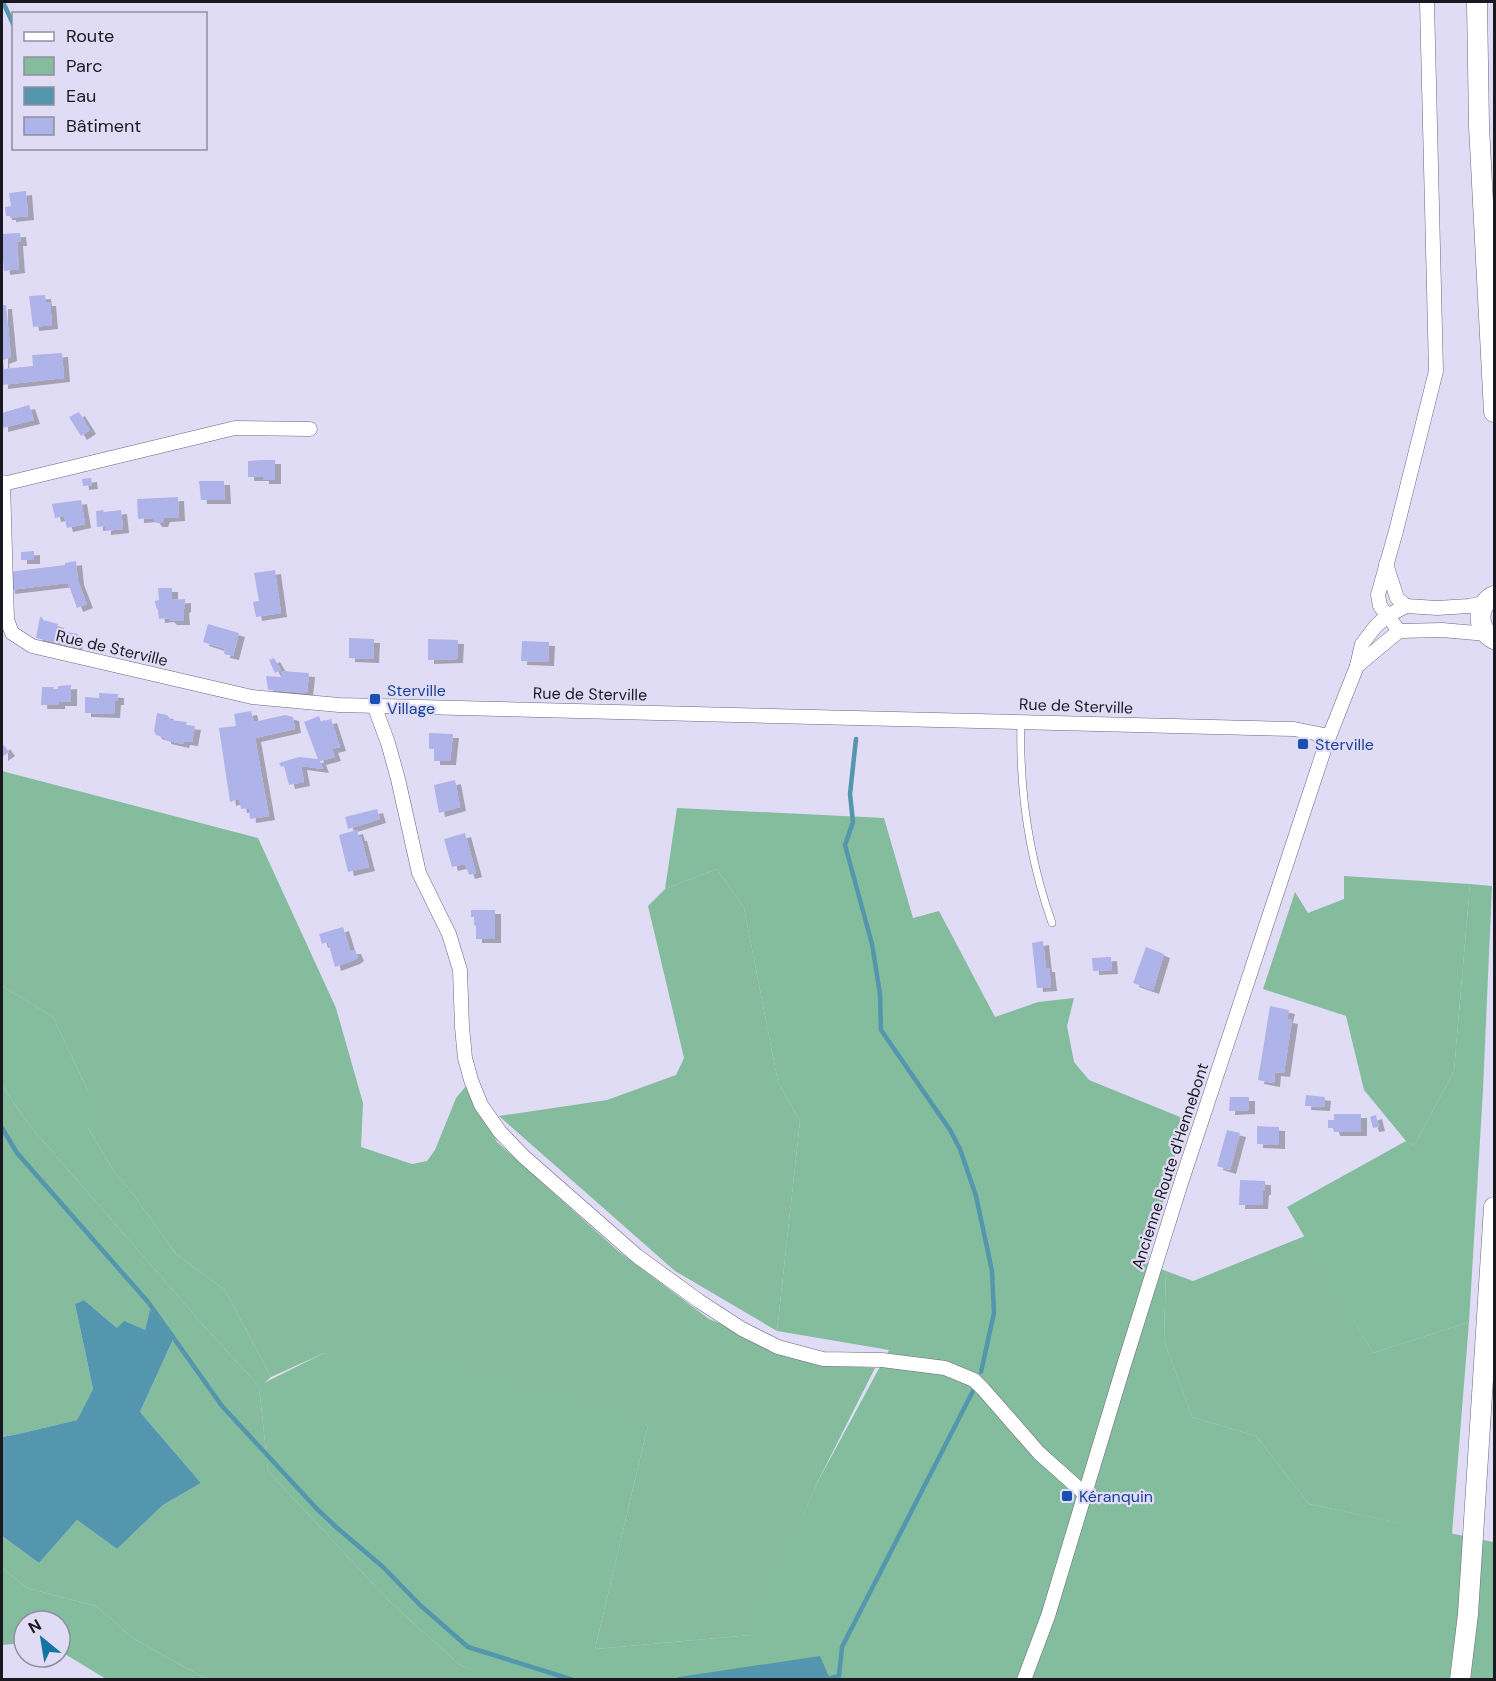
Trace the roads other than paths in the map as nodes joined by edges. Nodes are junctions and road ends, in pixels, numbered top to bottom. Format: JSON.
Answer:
{"nodes":[{"id":1,"x":1426,"y":2,"type":"edge"},
{"id":2,"x":1476,"y":2,"type":"edge"},
{"id":3,"x":1494,"y":412,"type":"edge"},
{"id":4,"x":310,"y":429,"type":"dead end"},
{"id":5,"x":2,"y":483,"type":"edge"},
{"id":6,"x":1386,"y":564,"type":"junction"},
{"id":7,"x":1490,"y":599,"type":"edge"},
{"id":8,"x":1406,"y":606,"type":"junction"},
{"id":9,"x":1387,"y":616,"type":"junction"},
{"id":10,"x":1399,"y":631,"type":"junction"},
{"id":11,"x":7,"y":633,"type":"edge"},
{"id":12,"x":1491,"y":636,"type":"edge"},
{"id":13,"x":1357,"y":666,"type":"junction"},
{"id":14,"x":375,"y":705,"type":"junction"},
{"id":15,"x":1021,"y":721,"type":"junction"},
{"id":16,"x":1329,"y":736,"type":"junction"},
{"id":17,"x":1052,"y":923,"type":"dead end"},
{"id":18,"x":1494,"y":1207,"type":"edge"},
{"id":19,"x":1085,"y":1494,"type":"junction"},
{"id":20,"x":1024,"y":1680,"type":"edge"},
{"id":21,"x":1460,"y":1680,"type":"edge"}],
"edges":[{"from":1,"to":6,"type":"street"},
{"from":2,"to":3,"type":"main road"},
{"from":4,"to":5,"type":"street"},
{"from":5,"to":11,"type":"street","name":"Rue de Sterville"},
{"from":6,"to":8,"type":"street"},
{"from":6,"to":9,"type":"street"},
{"from":7,"to":8,"type":"street"},
{"from":7,"to":12,"type":"main road"},
{"from":8,"to":9,"type":"street","name":"Ancienne Route d'Hennebont"},
{"from":9,"to":10,"type":"street"},
{"from":9,"to":13,"type":"street","name":"Ancienne Route d'Hennebont"},
{"from":10,"to":12,"type":"street"},
{"from":10,"to":13,"type":"street"},
{"from":11,"to":14,"type":"street","name":"Rue de Sterville"},
{"from":13,"to":16,"type":"street","name":"Ancienne Route d'Hennebont"},
{"from":14,"to":15,"type":"street","name":"Rue de Sterville"},
{"from":14,"to":19,"type":"street"},
{"from":15,"to":16,"type":"street","name":"Rue de Sterville"},
{"from":15,"to":17,"type":"lane"},
{"from":16,"to":19,"type":"street","name":"Ancienne Route d'Hennebont"},
{"from":18,"to":21,"type":"main road"},
{"from":19,"to":20,"type":"street","name":"Ancienne Route d'Hennebont"}]}
